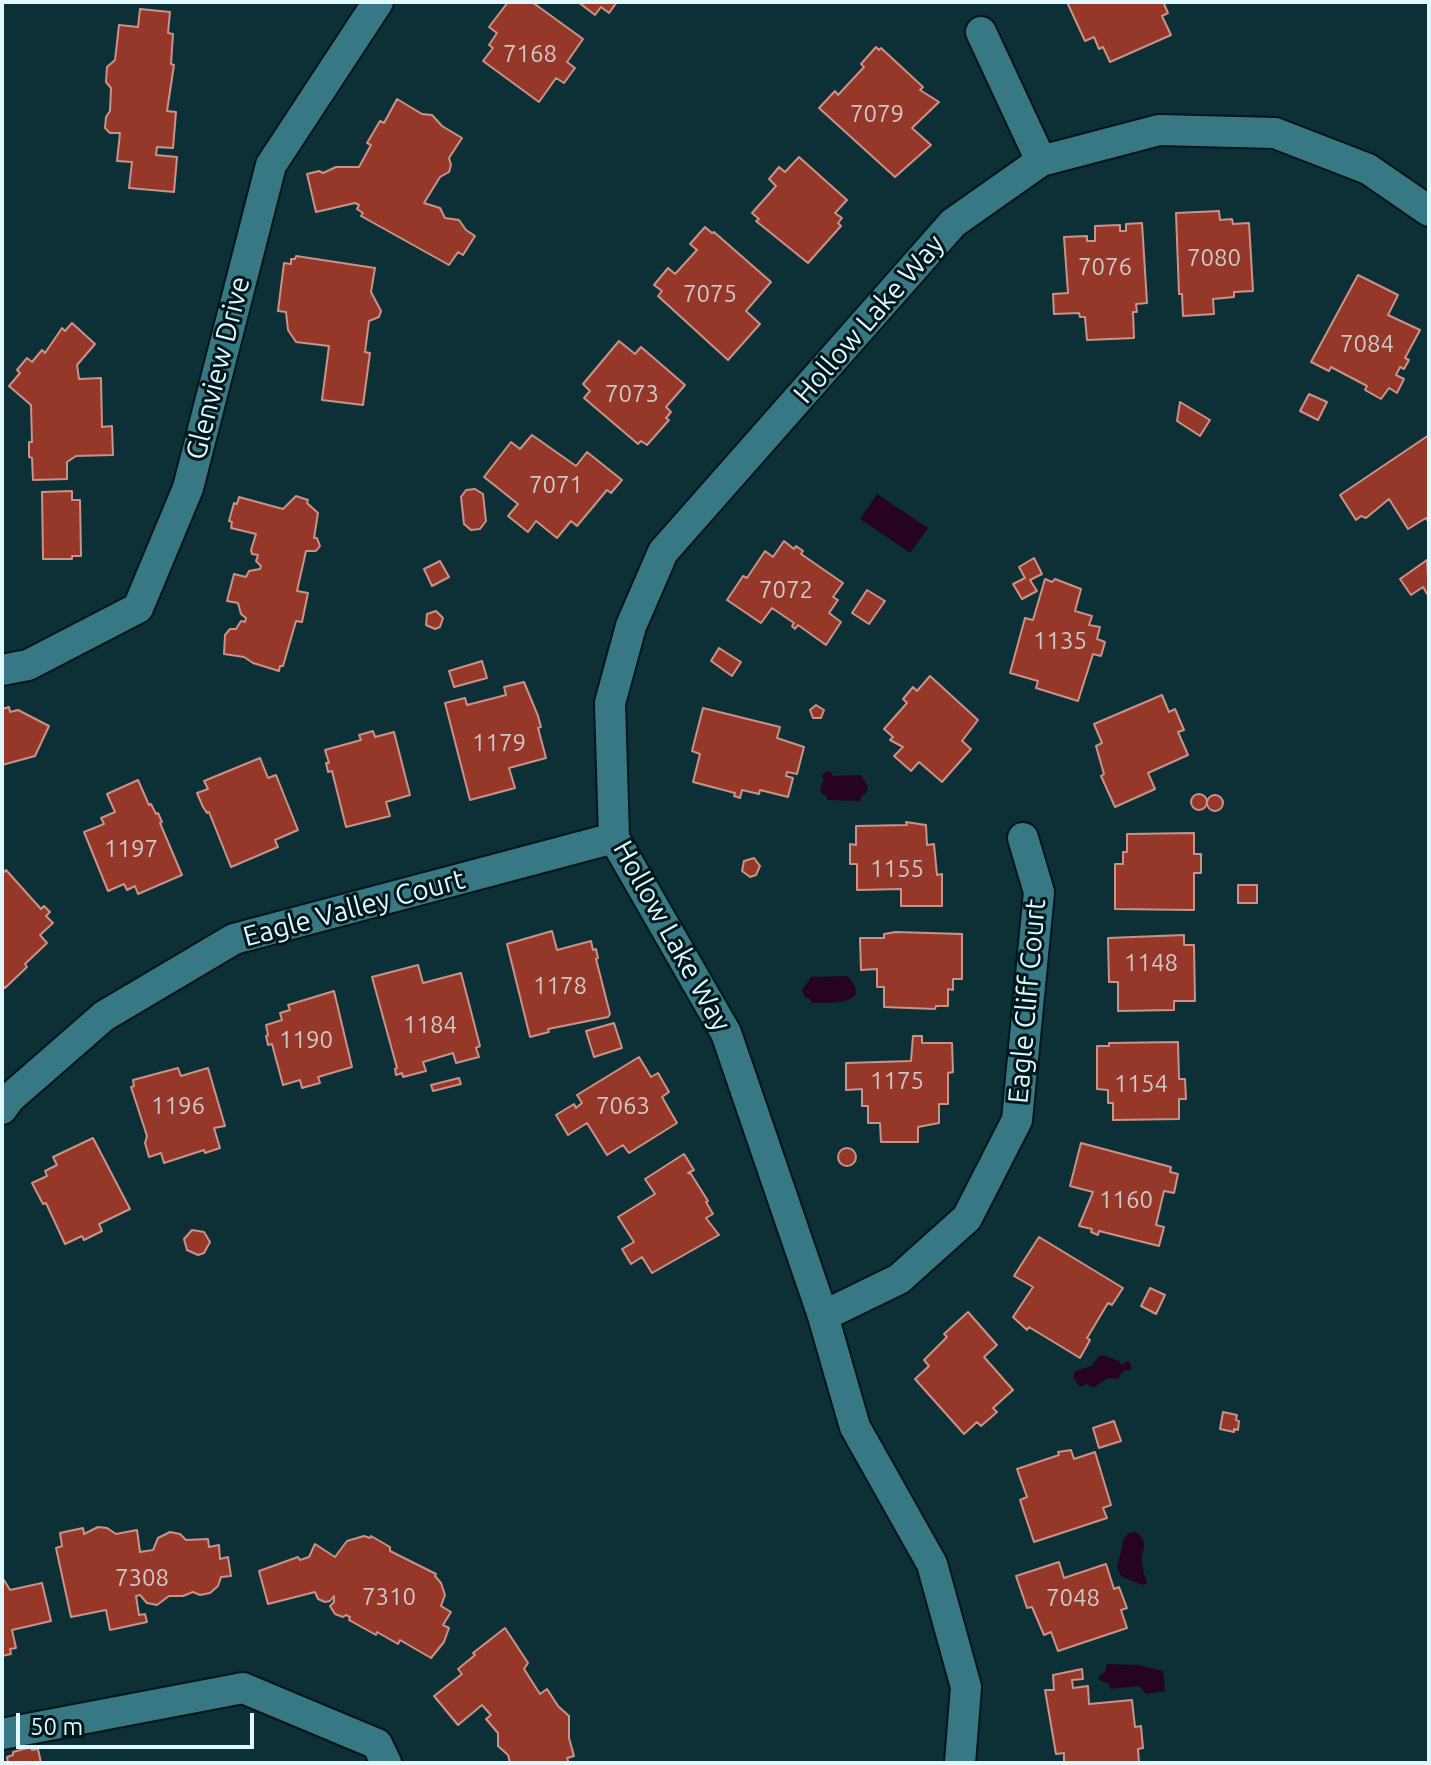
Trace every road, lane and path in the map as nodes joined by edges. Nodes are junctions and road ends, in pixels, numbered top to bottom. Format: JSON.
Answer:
{"nodes":[{"id":1,"x":378,"y":2,"type":"edge"},
{"id":2,"x":981,"y":32,"type":"dead end"},
{"id":3,"x":1041,"y":161,"type":"junction"},
{"id":4,"x":1429,"y":211,"type":"edge"},
{"id":5,"x":2,"y":670,"type":"edge"},
{"id":6,"x":614,"y":838,"type":"junction"},
{"id":7,"x":1023,"y":838,"type":"dead end"},
{"id":8,"x":2,"y":1109,"type":"edge"},
{"id":9,"x":823,"y":1316,"type":"junction"},
{"id":10,"x":2,"y":1734,"type":"edge"},
{"id":11,"x":386,"y":1763,"type":"edge"},
{"id":12,"x":960,"y":1763,"type":"edge"}],
"edges":[{"from":1,"to":5,"type":"street","name":"Glenview Drive"},
{"from":2,"to":3,"type":"street"},
{"from":3,"to":4,"type":"street","name":"Hollow Lake Way"},
{"from":3,"to":6,"type":"street","name":"Hollow Lake Way"},
{"from":6,"to":8,"type":"street","name":"Eagle Valley Court"},
{"from":6,"to":9,"type":"street","name":"Hollow Lake Way"},
{"from":7,"to":9,"type":"street","name":"Eagle Cliff Court"},
{"from":9,"to":12,"type":"street","name":"Hollow Lake Way"},
{"from":10,"to":11,"type":"street"}]}
